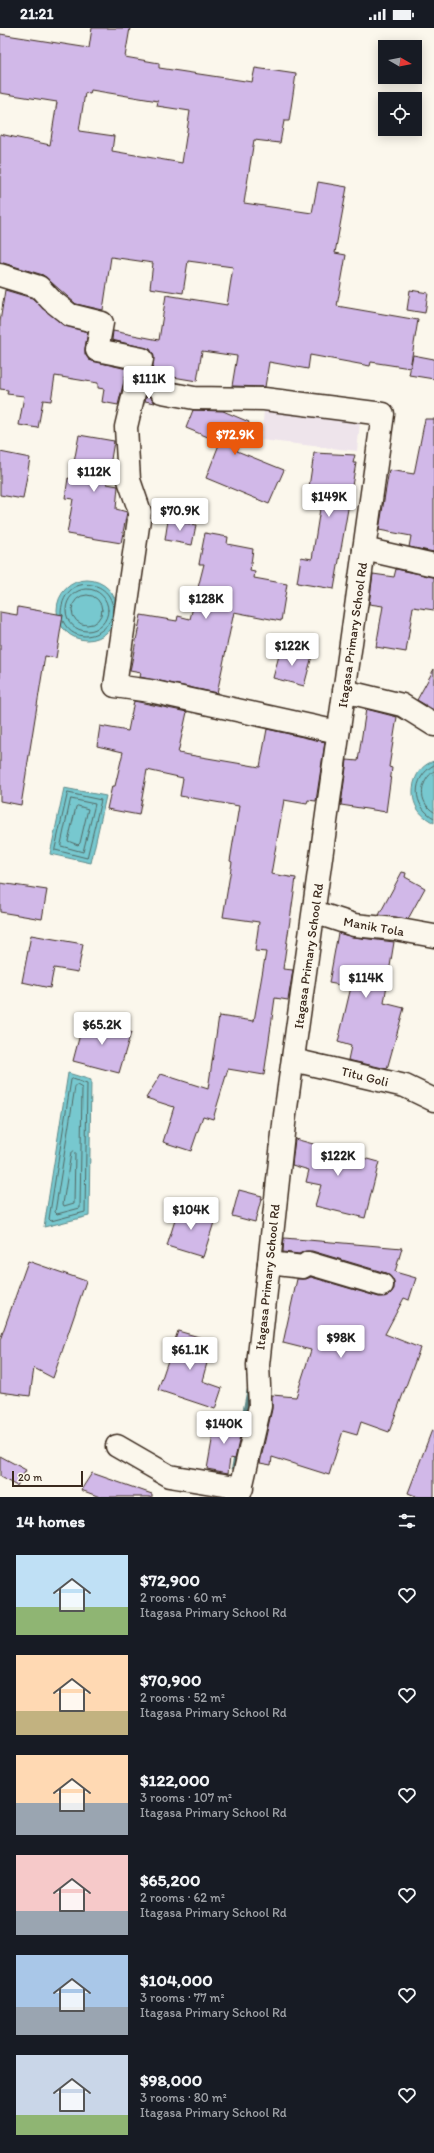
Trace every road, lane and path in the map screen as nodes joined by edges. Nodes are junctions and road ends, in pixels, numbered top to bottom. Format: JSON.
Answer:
{"nodes":[{"id":1,"x":0,"y":275,"type":"edge"},
{"id":2,"x":136,"y":381,"type":"junction"},
{"id":3,"x":364,"y":549,"type":"junction"},
{"id":4,"x":434,"y":565,"type":"edge"},
{"id":5,"x":344,"y":691,"type":"junction"},
{"id":6,"x":434,"y":725,"type":"edge"},
{"id":7,"x":338,"y":732,"type":"junction"},
{"id":8,"x":314,"y":912,"type":"junction"},
{"id":9,"x":434,"y":936,"type":"edge"},
{"id":10,"x":293,"y":1060,"type":"junction"},
{"id":11,"x":434,"y":1100,"type":"edge"},
{"id":12,"x":269,"y":1263,"type":"junction"},
{"id":13,"x":382,"y":1285,"type":"dead end"},
{"id":14,"x":117,"y":1446,"type":"dead end"},
{"id":15,"x":241,"y":1492,"type":"edge"}],
"edges":[{"from":1,"to":2,"type":"street"},
{"from":2,"to":3,"type":"street","name":"Itagasa Primary School Rd"},
{"from":2,"to":7,"type":"street"},
{"from":3,"to":4,"type":"street"},
{"from":3,"to":5,"type":"street","name":"Itagasa Primary School Rd"},
{"from":5,"to":6,"type":"street"},
{"from":5,"to":7,"type":"street","name":"Itagasa Primary School Rd"},
{"from":7,"to":8,"type":"street","name":"Itagasa Primary School Rd"},
{"from":8,"to":9,"type":"street","name":"Manik Tola"},
{"from":8,"to":10,"type":"street","name":"Itagasa Primary School Rd"},
{"from":10,"to":11,"type":"street","name":"Titu Goli"},
{"from":10,"to":12,"type":"street","name":"Itagasa Primary School Rd"},
{"from":12,"to":13,"type":"street"},
{"from":12,"to":15,"type":"street","name":"Itagasa Primary School Rd"},
{"from":14,"to":15,"type":"street"}]}
